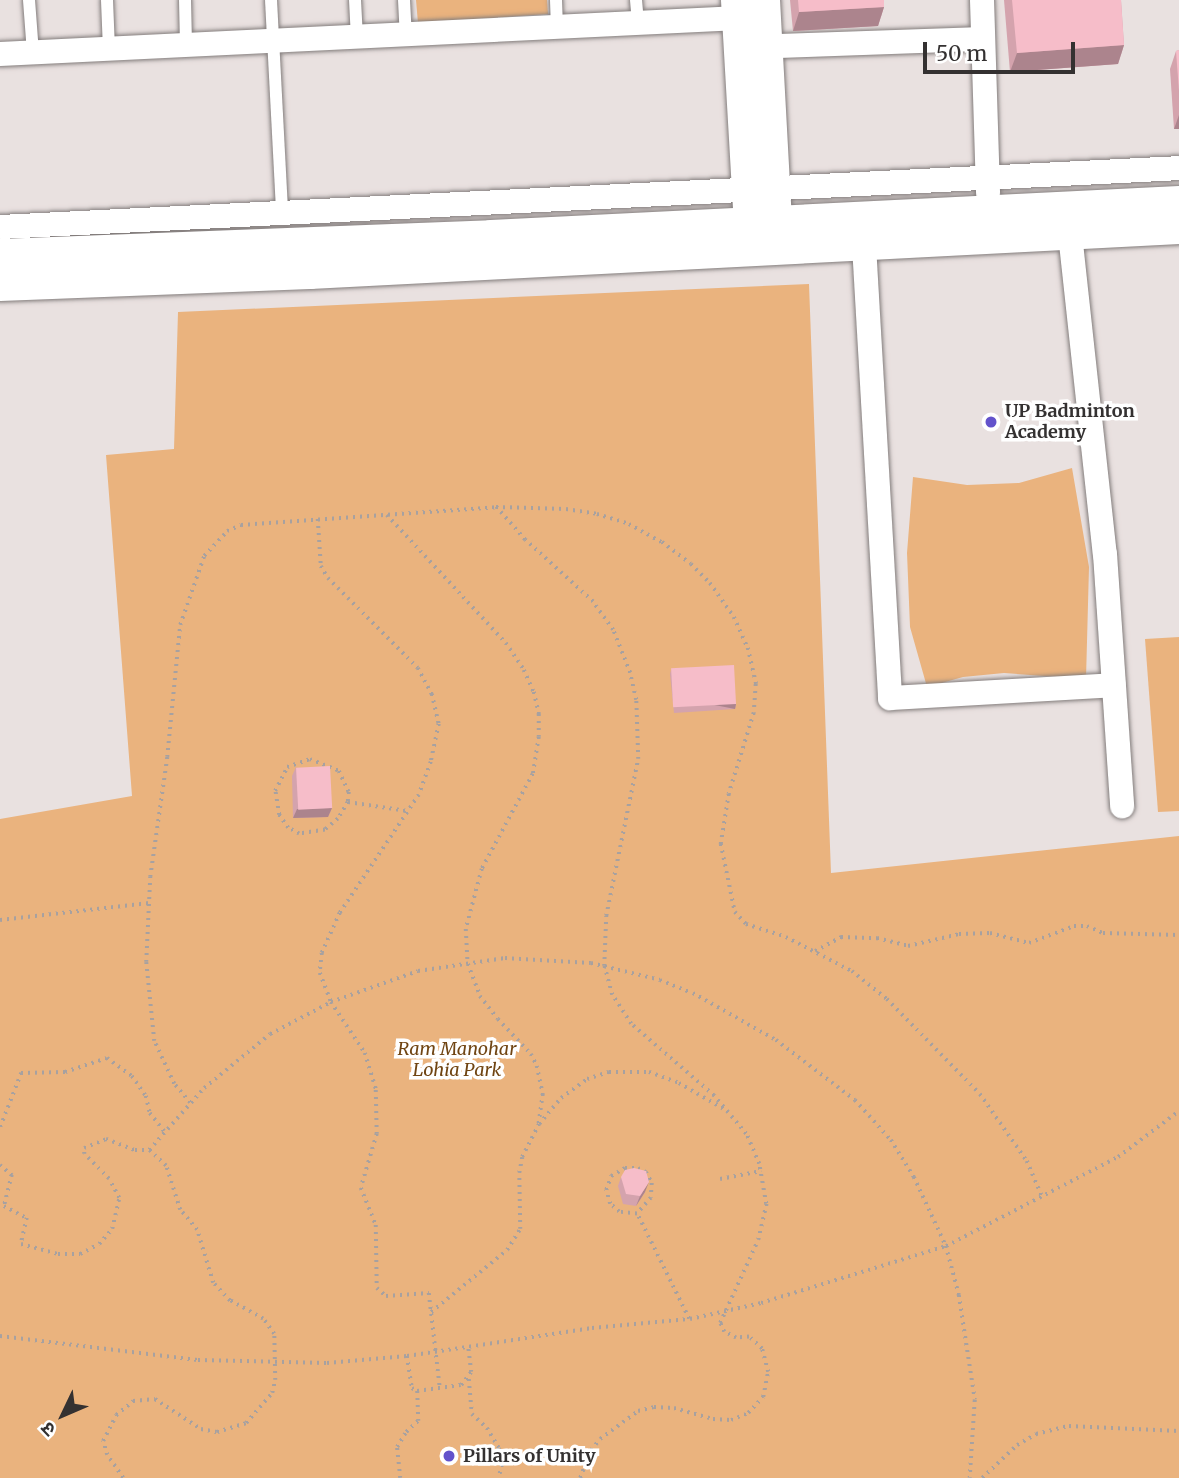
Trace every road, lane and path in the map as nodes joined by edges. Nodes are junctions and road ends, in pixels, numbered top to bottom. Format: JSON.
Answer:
{"nodes":[{"id":1,"x":29,"y":0,"type":"edge"},
{"id":2,"x":107,"y":0,"type":"edge"},
{"id":3,"x":185,"y":0,"type":"edge"},
{"id":4,"x":271,"y":0,"type":"edge"},
{"id":5,"x":355,"y":0,"type":"edge"},
{"id":6,"x":404,"y":0,"type":"edge"},
{"id":7,"x":556,"y":0,"type":"edge"},
{"id":8,"x":764,"y":0,"type":"edge"},
{"id":9,"x":982,"y":0,"type":"edge"},
{"id":10,"x":637,"y":12,"type":"edge"},
{"id":11,"x":557,"y":27,"type":"junction"},
{"id":12,"x":746,"y":28,"type":"edge"},
{"id":13,"x":406,"y":34,"type":"junction"},
{"id":14,"x":357,"y":37,"type":"junction"},
{"id":15,"x":984,"y":39,"type":"junction"},
{"id":16,"x":272,"y":41,"type":"junction"},
{"id":17,"x":186,"y":45,"type":"junction"},
{"id":18,"x":109,"y":49,"type":"junction"},
{"id":19,"x":33,"y":53,"type":"junction"},
{"id":20,"x":0,"y":54,"type":"edge"},
{"id":21,"x":1179,"y":168,"type":"edge"},
{"id":22,"x":987,"y":178,"type":"junction"},
{"id":23,"x":761,"y":189,"type":"junction"},
{"id":24,"x":1179,"y":202,"type":"edge"},
{"id":25,"x":988,"y":211,"type":"junction"},
{"id":26,"x":282,"y":213,"type":"junction"},
{"id":27,"x":0,"y":227,"type":"edge"},
{"id":28,"x":1179,"y":228,"type":"edge"},
{"id":29,"x":764,"y":232,"type":"junction"},
{"id":30,"x":1070,"y":234,"type":"junction"},
{"id":31,"x":864,"y":245,"type":"junction"},
{"id":32,"x":0,"y":255,"type":"edge"},
{"id":33,"x":0,"y":285,"type":"edge"},
{"id":34,"x":496,"y":507,"type":"junction"},
{"id":35,"x":387,"y":515,"type":"junction"},
{"id":36,"x":318,"y":519,"type":"junction"},
{"id":37,"x":1114,"y":685,"type":"junction"},
{"id":38,"x":348,"y":802,"type":"junction"},
{"id":39,"x":1122,"y":806,"type":"dead end"},
{"id":40,"x":407,"y":811,"type":"junction"},
{"id":41,"x":149,"y":903,"type":"junction"},
{"id":42,"x":0,"y":920,"type":"edge"},
{"id":43,"x":1179,"y":934,"type":"edge"},
{"id":44,"x":815,"y":951,"type":"junction"},
{"id":45,"x":468,"y":964,"type":"junction"},
{"id":46,"x":604,"y":966,"type":"junction"},
{"id":47,"x":331,"y":1002,"type":"junction"},
{"id":48,"x":190,"y":1103,"type":"junction"},
{"id":49,"x":1179,"y":1111,"type":"edge"},
{"id":50,"x":729,"y":1112,"type":"junction"},
{"id":51,"x":539,"y":1124,"type":"junction"},
{"id":52,"x":0,"y":1127,"type":"edge"},
{"id":53,"x":164,"y":1131,"type":"junction"},
{"id":54,"x":149,"y":1150,"type":"junction"},
{"id":55,"x":0,"y":1165,"type":"edge"},
{"id":56,"x":761,"y":1171,"type":"junction"},
{"id":57,"x":720,"y":1179,"type":"dead end"},
{"id":58,"x":1042,"y":1196,"type":"junction"},
{"id":59,"x":637,"y":1214,"type":"junction"},
{"id":60,"x":946,"y":1246,"type":"junction"},
{"id":61,"x":431,"y":1311,"type":"junction"},
{"id":62,"x":727,"y":1311,"type":"junction"},
{"id":63,"x":689,"y":1320,"type":"junction"},
{"id":64,"x":0,"y":1336,"type":"edge"},
{"id":65,"x":468,"y":1347,"type":"junction"},
{"id":66,"x":434,"y":1352,"type":"junction"},
{"id":67,"x":407,"y":1356,"type":"junction"},
{"id":68,"x":276,"y":1362,"type":"junction"},
{"id":69,"x":469,"y":1379,"type":"junction"},
{"id":70,"x":440,"y":1388,"type":"junction"},
{"id":71,"x":417,"y":1391,"type":"junction"},
{"id":72,"x":1179,"y":1431,"type":"edge"},
{"id":73,"x":123,"y":1478,"type":"edge"},
{"id":74,"x":400,"y":1478,"type":"edge"},
{"id":75,"x":499,"y":1478,"type":"edge"},
{"id":76,"x":580,"y":1478,"type":"edge"},
{"id":77,"x":971,"y":1478,"type":"edge"},
{"id":78,"x":982,"y":1478,"type":"edge"}],
"edges":[{"from":1,"to":19,"type":"lane"},
{"from":2,"to":18,"type":"lane"},
{"from":3,"to":17,"type":"lane"},
{"from":4,"to":16,"type":"lane"},
{"from":5,"to":14,"type":"lane"},
{"from":6,"to":13,"type":"lane"},
{"from":7,"to":11,"type":"lane"},
{"from":8,"to":12,"type":"street"},
{"from":9,"to":15,"type":"street"},
{"from":10,"to":11,"type":"street"},
{"from":10,"to":12,"type":"street"},
{"from":11,"to":13,"type":"street"},
{"from":12,"to":15,"type":"street"},
{"from":12,"to":23,"type":"street"},
{"from":13,"to":14,"type":"street"},
{"from":14,"to":16,"type":"street"},
{"from":15,"to":22,"type":"street"},
{"from":16,"to":17,"type":"street"},
{"from":16,"to":26,"type":"lane"},
{"from":17,"to":18,"type":"street"},
{"from":18,"to":19,"type":"street"},
{"from":19,"to":20,"type":"street"},
{"from":21,"to":22,"type":"street"},
{"from":22,"to":23,"type":"street"},
{"from":22,"to":25,"type":"street"},
{"from":23,"to":26,"type":"street"},
{"from":23,"to":29,"type":"street"},
{"from":24,"to":25,"type":"street"},
{"from":25,"to":29,"type":"street"},
{"from":26,"to":27,"type":"street"},
{"from":28,"to":30,"type":"street"},
{"from":29,"to":31,"type":"street"},
{"from":29,"to":32,"type":"street"},
{"from":29,"to":33,"type":"street"},
{"from":30,"to":31,"type":"street"},
{"from":30,"to":37,"type":"street"},
{"from":31,"to":37,"type":"street"},
{"from":34,"to":35,"type":"path"},
{"from":34,"to":44,"type":"path"},
{"from":34,"to":46,"type":"path"},
{"from":35,"to":36,"type":"path"},
{"from":35,"to":45,"type":"path"},
{"from":36,"to":40,"type":"path"},
{"from":36,"to":41,"type":"path"},
{"from":37,"to":39,"type":"street"},
{"from":38,"to":38,"type":"path"},
{"from":38,"to":40,"type":"path"},
{"from":40,"to":47,"type":"path"},
{"from":41,"to":42,"type":"path"},
{"from":41,"to":48,"type":"path"},
{"from":43,"to":44,"type":"path"},
{"from":44,"to":58,"type":"path"},
{"from":45,"to":46,"type":"path"},
{"from":45,"to":47,"type":"path"},
{"from":45,"to":51,"type":"path"},
{"from":46,"to":50,"type":"path"},
{"from":46,"to":60,"type":"path"},
{"from":47,"to":48,"type":"path"},
{"from":47,"to":61,"type":"path"},
{"from":48,"to":53,"type":"path"},
{"from":49,"to":58,"type":"path"},
{"from":50,"to":51,"type":"path"},
{"from":50,"to":56,"type":"path"},
{"from":51,"to":61,"type":"path"},
{"from":52,"to":53,"type":"path"},
{"from":53,"to":54,"type":"path"},
{"from":54,"to":55,"type":"path"},
{"from":54,"to":68,"type":"path"},
{"from":56,"to":57,"type":"path"},
{"from":56,"to":62,"type":"path"},
{"from":58,"to":60,"type":"path"},
{"from":59,"to":59,"type":"path"},
{"from":59,"to":63,"type":"path"},
{"from":60,"to":62,"type":"path"},
{"from":60,"to":77,"type":"path"},
{"from":61,"to":66,"type":"path"},
{"from":62,"to":63,"type":"path"},
{"from":62,"to":76,"type":"path"},
{"from":63,"to":65,"type":"path"},
{"from":64,"to":68,"type":"path"},
{"from":65,"to":66,"type":"path"},
{"from":65,"to":69,"type":"path"},
{"from":66,"to":67,"type":"path"},
{"from":66,"to":70,"type":"path"},
{"from":67,"to":68,"type":"path"},
{"from":67,"to":71,"type":"path"},
{"from":68,"to":73,"type":"path"},
{"from":69,"to":70,"type":"path"},
{"from":69,"to":75,"type":"path"},
{"from":70,"to":71,"type":"path"},
{"from":71,"to":74,"type":"path"},
{"from":72,"to":78,"type":"path"}]}
